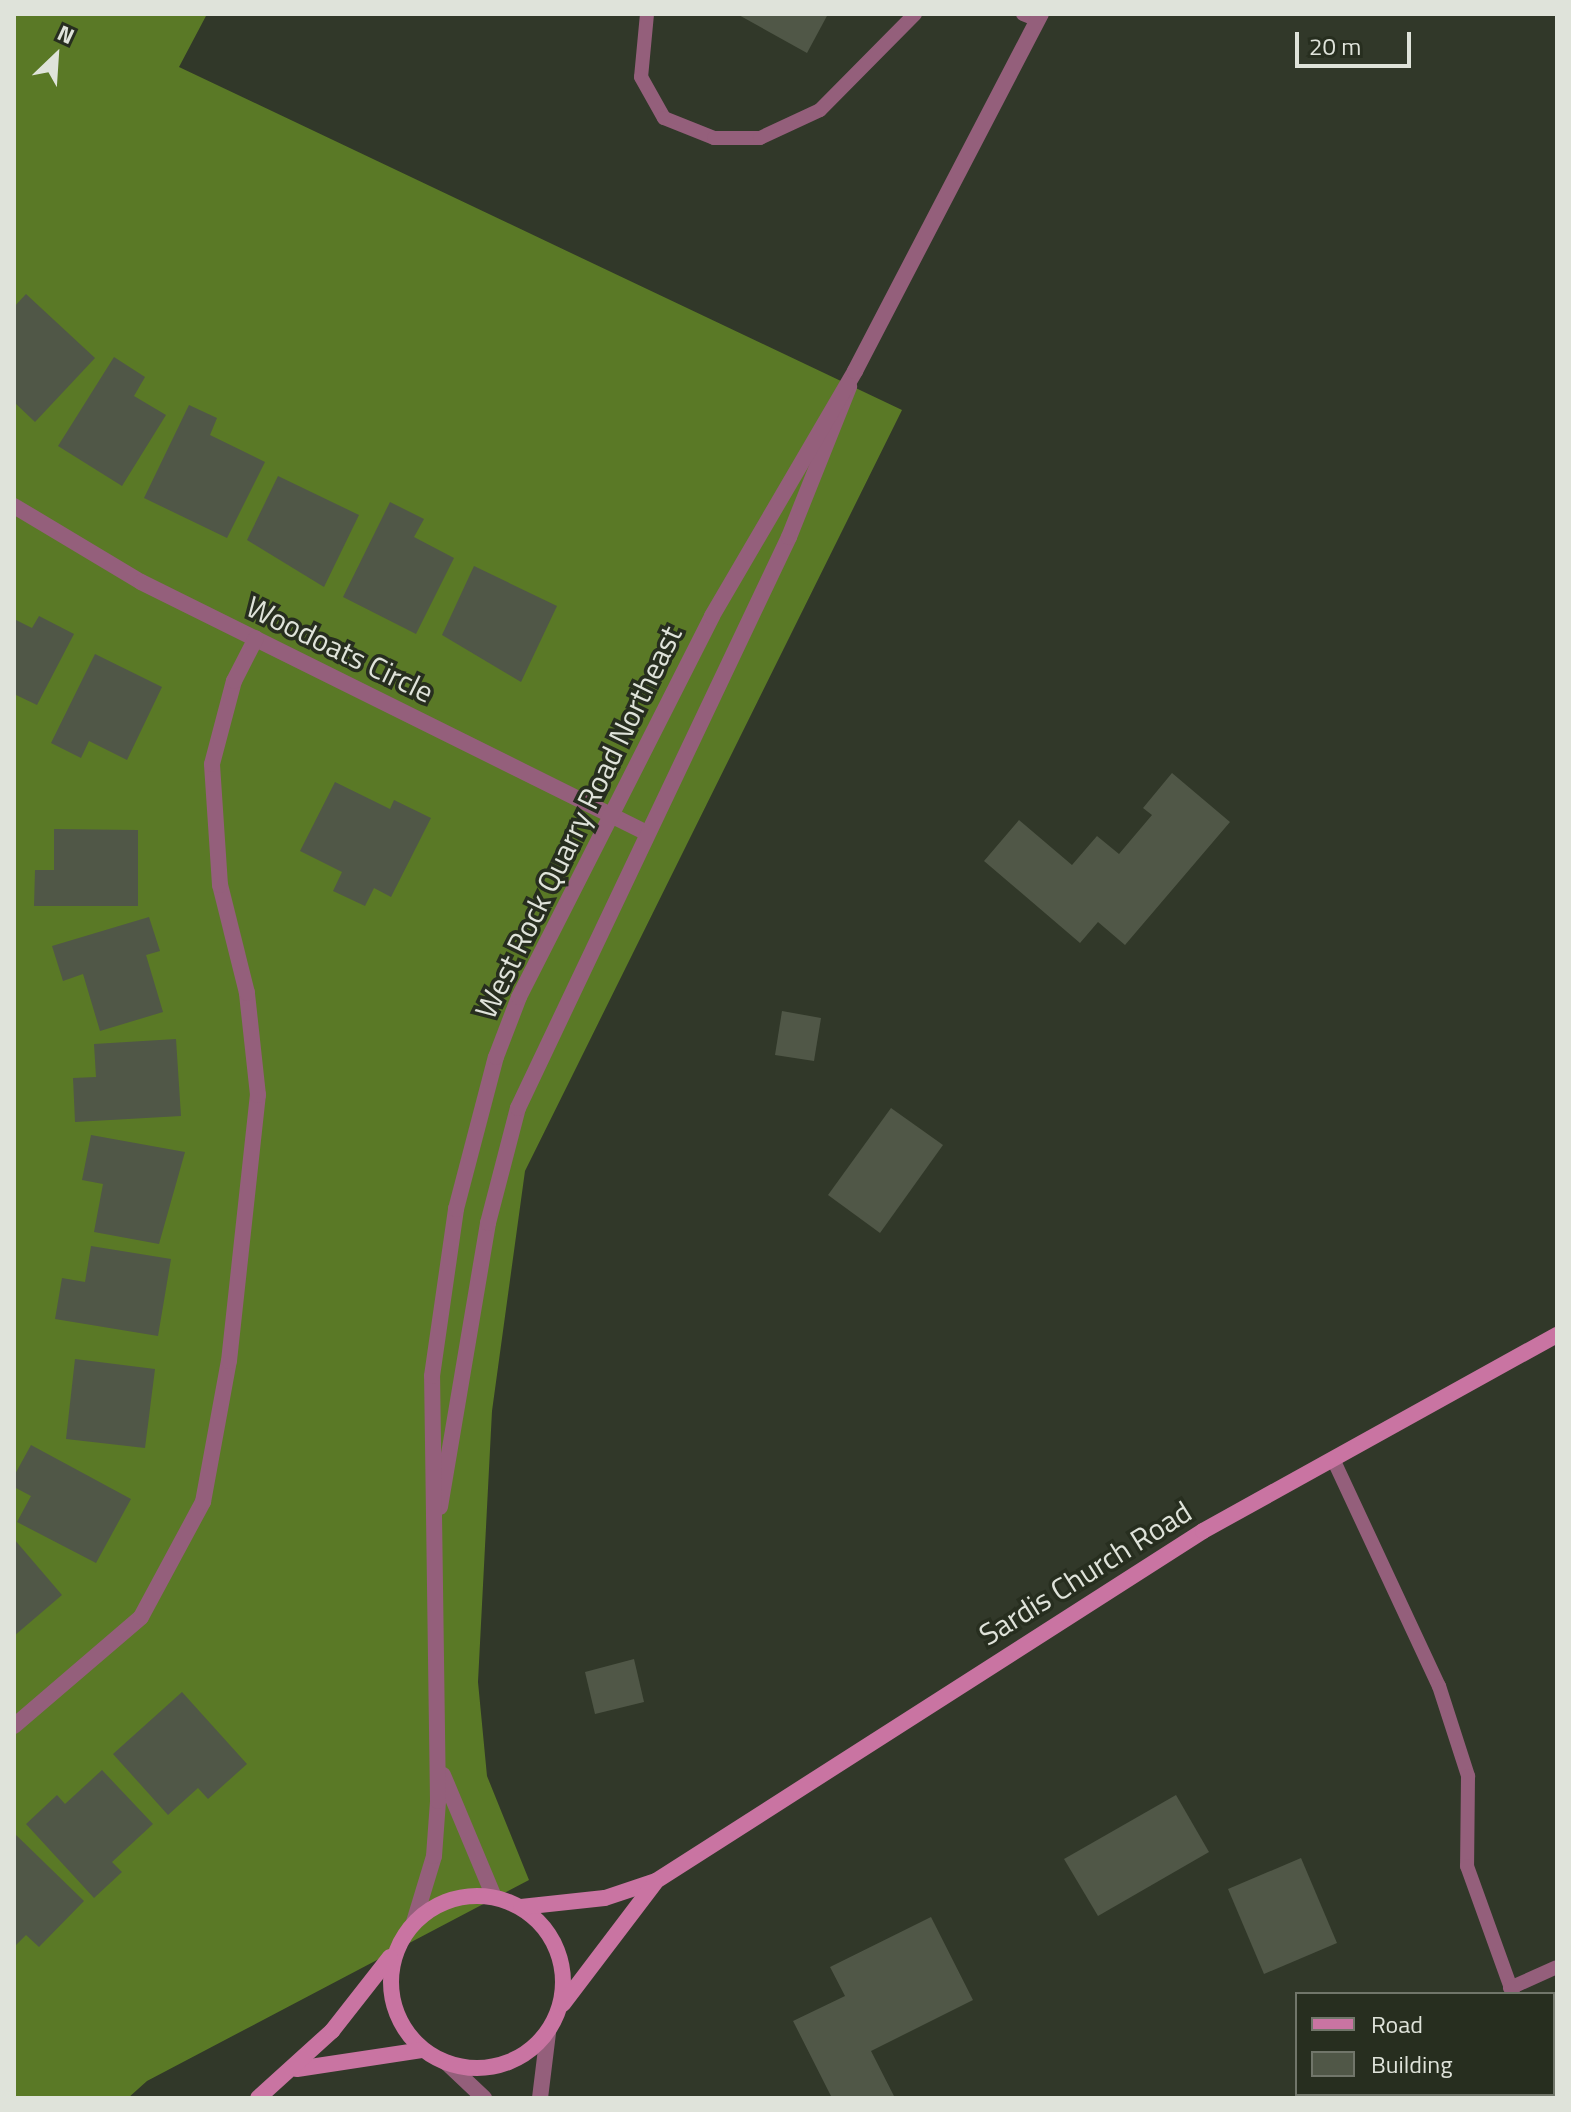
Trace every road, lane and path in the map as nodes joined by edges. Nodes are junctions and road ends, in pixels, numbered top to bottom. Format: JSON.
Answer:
{"nodes":[{"id":1,"x":647,"y":14,"type":"edge"},
{"id":2,"x":915,"y":14,"type":"edge"},
{"id":3,"x":1034,"y":16,"type":"edge"},
{"id":4,"x":855,"y":371,"type":"junction"},
{"id":5,"x":14,"y":506,"type":"edge"},
{"id":6,"x":256,"y":638,"type":"junction"},
{"id":7,"x":609,"y":813,"type":"junction"},
{"id":8,"x":647,"y":833,"type":"junction"},
{"id":9,"x":1557,"y":1335,"type":"edge"},
{"id":10,"x":1333,"y":1459,"type":"junction"},
{"id":11,"x":437,"y":1523,"type":"junction"},
{"id":12,"x":14,"y":1726,"type":"edge"},
{"id":13,"x":434,"y":1747,"type":"junction"},
{"id":14,"x":656,"y":1881,"type":"junction"},
{"id":15,"x":494,"y":1897,"type":"junction"},
{"id":16,"x":521,"y":1907,"type":"junction"},
{"id":17,"x":414,"y":1922,"type":"junction"},
{"id":18,"x":398,"y":1946,"type":"junction"},
{"id":19,"x":1557,"y":1967,"type":"edge"},
{"id":20,"x":1512,"y":1991,"type":"edge"},
{"id":21,"x":561,"y":2007,"type":"junction"},
{"id":22,"x":548,"y":2033,"type":"junction"},
{"id":23,"x":422,"y":2050,"type":"junction"},
{"id":24,"x":447,"y":2063,"type":"junction"},
{"id":25,"x":296,"y":2069,"type":"junction"},
{"id":26,"x":258,"y":2098,"type":"edge"},
{"id":27,"x":484,"y":2098,"type":"edge"},
{"id":28,"x":540,"y":2098,"type":"edge"}],
"edges":[{"from":1,"to":2,"type":"lane"},
{"from":3,"to":4,"type":"street","name":"West Rock Quarry Road Northeast"},
{"from":4,"to":7,"type":"street","name":"West Rock Quarry Road Northeast"},
{"from":4,"to":8,"type":"street","name":"West Rock Quarry Road Northeast"},
{"from":5,"to":6,"type":"street","name":"Woodoats Circle"},
{"from":6,"to":7,"type":"street","name":"Woodoats Circle"},
{"from":6,"to":12,"type":"street"},
{"from":7,"to":8,"type":"street","name":"Woodoats Circle"},
{"from":7,"to":11,"type":"street","name":"West Rock Quarry Road Northeast"},
{"from":8,"to":11,"type":"street","name":"West Rock Quarry Road Northeast"},
{"from":9,"to":10,"type":"street","name":"Sardis Church Road"},
{"from":10,"to":14,"type":"street","name":"Sardis Church Road"},
{"from":10,"to":20,"type":"lane"},
{"from":11,"to":13,"type":"street","name":"West Rock Quarry Road Northeast"},
{"from":13,"to":15,"type":"street","name":"West Rock Quarry Road Northeast"},
{"from":13,"to":17,"type":"street","name":"West Rock Quarry Road Northeast"},
{"from":14,"to":16,"type":"street","name":"Sardis Church Road"},
{"from":14,"to":21,"type":"street","name":"Sardis Church Road"},
{"from":15,"to":16,"type":"street"},
{"from":15,"to":17,"type":"street"},
{"from":16,"to":21,"type":"street"},
{"from":17,"to":18,"type":"street"},
{"from":18,"to":23,"type":"street"},
{"from":18,"to":25,"type":"street"},
{"from":19,"to":20,"type":"lane"},
{"from":21,"to":22,"type":"street"},
{"from":22,"to":24,"type":"street"},
{"from":22,"to":28,"type":"street"},
{"from":23,"to":24,"type":"street"},
{"from":23,"to":25,"type":"street"},
{"from":24,"to":27,"type":"street"},
{"from":25,"to":26,"type":"street"}]}
